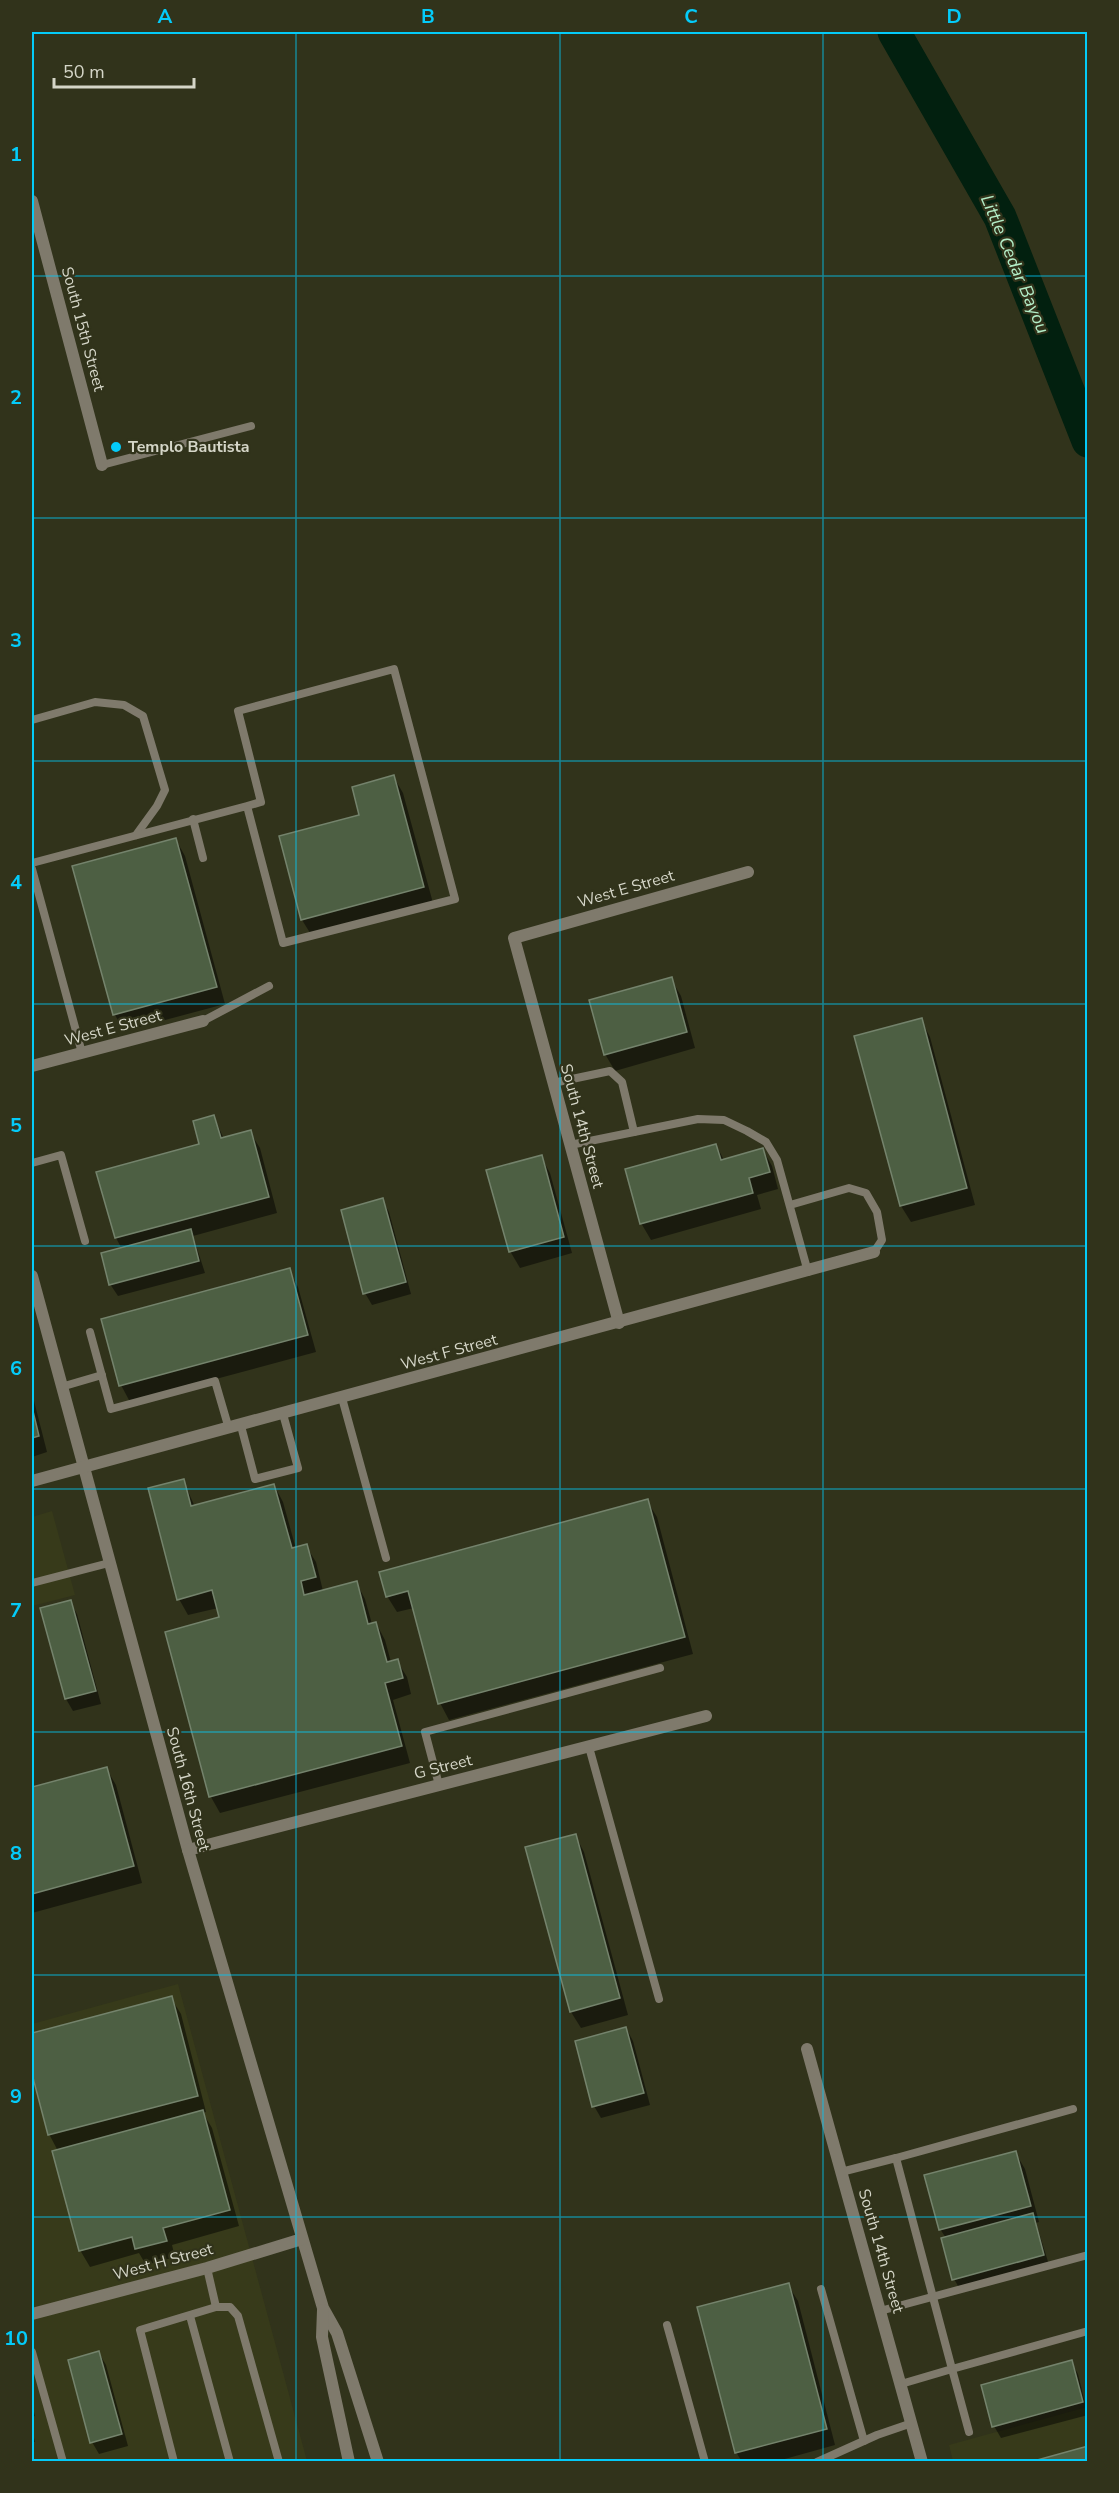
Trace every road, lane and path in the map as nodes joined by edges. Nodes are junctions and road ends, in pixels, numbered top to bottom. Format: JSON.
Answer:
{"nodes":[{"id":1,"x":32,"y":201,"type":"edge"},
{"id":2,"x":36,"y":234,"type":"edge"},
{"id":3,"x":251,"y":426,"type":"dead end"},
{"id":4,"x":102,"y":465,"type":"joint"},
{"id":5,"x":32,"y":720,"type":"edge"},
{"id":6,"x":247,"y":806,"type":"junction"},
{"id":7,"x":193,"y":819,"type":"junction"},
{"id":8,"x":135,"y":835,"type":"junction"},
{"id":9,"x":203,"y":858,"type":"dead end"},
{"id":10,"x":32,"y":863,"type":"edge"},
{"id":11,"x":32,"y":869,"type":"edge"},
{"id":12,"x":748,"y":873,"type":"dead end"},
{"id":13,"x":513,"y":938,"type":"joint"},
{"id":14,"x":269,"y":986,"type":"dead end"},
{"id":15,"x":203,"y":1021,"type":"joint"},
{"id":16,"x":82,"y":1053,"type":"junction"},
{"id":17,"x":32,"y":1066,"type":"edge"},
{"id":18,"x":553,"y":1083,"type":"junction"},
{"id":19,"x":634,"y":1132,"type":"junction"},
{"id":20,"x":570,"y":1146,"type":"junction"},
{"id":21,"x":32,"y":1163,"type":"edge"},
{"id":22,"x":790,"y":1205,"type":"junction"},
{"id":23,"x":85,"y":1241,"type":"dead end"},
{"id":24,"x":874,"y":1252,"type":"joint"},
{"id":25,"x":808,"y":1272,"type":"junction"},
{"id":26,"x":32,"y":1275,"type":"edge"},
{"id":27,"x":619,"y":1323,"type":"junction"},
{"id":28,"x":90,"y":1332,"type":"dead end"},
{"id":29,"x":102,"y":1375,"type":"junction"},
{"id":30,"x":61,"y":1387,"type":"junction"},
{"id":31,"x":342,"y":1398,"type":"junction"},
{"id":32,"x":283,"y":1414,"type":"junction"},
{"id":33,"x":235,"y":1427,"type":"junction"},
{"id":34,"x":83,"y":1469,"type":"junction"},
{"id":35,"x":32,"y":1481,"type":"edge"},
{"id":36,"x":386,"y":1558,"type":"dead end"},
{"id":37,"x":109,"y":1563,"type":"junction"},
{"id":38,"x":32,"y":1583,"type":"edge"},
{"id":39,"x":660,"y":1668,"type":"dead end"},
{"id":40,"x":706,"y":1716,"type":"dead end"},
{"id":41,"x":589,"y":1747,"type":"junction"},
{"id":42,"x":439,"y":1785,"type":"junction"},
{"id":43,"x":188,"y":1850,"type":"junction"},
{"id":44,"x":659,"y":1999,"type":"dead end"},
{"id":45,"x":807,"y":2049,"type":"dead end"},
{"id":46,"x":1073,"y":2109,"type":"dead end"},
{"id":47,"x":896,"y":2158,"type":"junction"},
{"id":48,"x":841,"y":2172,"type":"junction"},
{"id":49,"x":302,"y":2239,"type":"junction"},
{"id":50,"x":1088,"y":2255,"type":"edge"},
{"id":51,"x":207,"y":2268,"type":"junction"},
{"id":52,"x":821,"y":2289,"type":"dead end"},
{"id":53,"x":933,"y":2298,"type":"junction"},
{"id":54,"x":216,"y":2307,"type":"junction"},
{"id":55,"x":323,"y":2308,"type":"junction"},
{"id":56,"x":880,"y":2311,"type":"junction"},
{"id":57,"x":32,"y":2314,"type":"edge"},
{"id":58,"x":190,"y":2316,"type":"junction"},
{"id":59,"x":667,"y":2325,"type":"dead end"},
{"id":60,"x":1088,"y":2331,"type":"edge"},
{"id":61,"x":32,"y":2352,"type":"edge"},
{"id":62,"x":952,"y":2370,"type":"junction"},
{"id":63,"x":901,"y":2384,"type":"junction"},
{"id":64,"x":912,"y":2423,"type":"junction"},
{"id":65,"x":969,"y":2432,"type":"dead end"},
{"id":66,"x":864,"y":2441,"type":"junction"},
{"id":67,"x":63,"y":2462,"type":"edge"},
{"id":68,"x":174,"y":2462,"type":"edge"},
{"id":69,"x":230,"y":2462,"type":"edge"},
{"id":70,"x":279,"y":2462,"type":"edge"},
{"id":71,"x":349,"y":2462,"type":"edge"},
{"id":72,"x":378,"y":2462,"type":"edge"},
{"id":73,"x":705,"y":2462,"type":"edge"},
{"id":74,"x":817,"y":2462,"type":"edge"},
{"id":75,"x":922,"y":2462,"type":"edge"}],
"edges":[{"from":1,"to":2,"type":"street","name":"South 15th Street"},
{"from":2,"to":4,"type":"street","name":"South 15th Street"},
{"from":3,"to":4,"type":"lane"},
{"from":5,"to":8,"type":"lane"},
{"from":6,"to":6,"type":"lane"},
{"from":6,"to":7,"type":"lane"},
{"from":7,"to":8,"type":"lane"},
{"from":7,"to":9,"type":"lane"},
{"from":8,"to":10,"type":"lane"},
{"from":11,"to":16,"type":"lane"},
{"from":12,"to":13,"type":"street","name":"West E Street"},
{"from":13,"to":18,"type":"street","name":"South 14th Street"},
{"from":14,"to":15,"type":"lane"},
{"from":15,"to":16,"type":"street","name":"West E Street"},
{"from":16,"to":17,"type":"street","name":"West E Street"},
{"from":18,"to":19,"type":"lane"},
{"from":18,"to":20,"type":"street","name":"South 14th Street"},
{"from":19,"to":20,"type":"lane"},
{"from":19,"to":22,"type":"lane"},
{"from":20,"to":27,"type":"street","name":"South 14th Street"},
{"from":21,"to":23,"type":"lane"},
{"from":22,"to":24,"type":"lane"},
{"from":22,"to":25,"type":"lane"},
{"from":24,"to":25,"type":"street","name":"West F Street"},
{"from":25,"to":27,"type":"street","name":"West F Street"},
{"from":26,"to":30,"type":"street","name":"South 16th Street"},
{"from":27,"to":31,"type":"street","name":"West F Street"},
{"from":28,"to":29,"type":"lane"},
{"from":29,"to":30,"type":"lane"},
{"from":29,"to":33,"type":"lane"},
{"from":30,"to":34,"type":"street","name":"South 16th Street"},
{"from":31,"to":32,"type":"street","name":"West F Street"},
{"from":31,"to":36,"type":"lane"},
{"from":32,"to":33,"type":"street","name":"West F Street"},
{"from":32,"to":33,"type":"lane"},
{"from":33,"to":34,"type":"street","name":"West F Street"},
{"from":34,"to":35,"type":"street","name":"West F Street"},
{"from":34,"to":37,"type":"street","name":"South 16th Street"},
{"from":37,"to":38,"type":"lane"},
{"from":37,"to":43,"type":"street","name":"South 16th Street"},
{"from":39,"to":42,"type":"lane"},
{"from":40,"to":41,"type":"street","name":"G Street"},
{"from":41,"to":42,"type":"street","name":"G Street"},
{"from":41,"to":44,"type":"lane"},
{"from":42,"to":43,"type":"street","name":"G Street"},
{"from":43,"to":49,"type":"street","name":"South 16th Street"},
{"from":45,"to":48,"type":"street","name":"South 14th Street"},
{"from":46,"to":47,"type":"lane"},
{"from":47,"to":48,"type":"lane"},
{"from":47,"to":53,"type":"lane"},
{"from":48,"to":56,"type":"street","name":"South 14th Street"},
{"from":49,"to":51,"type":"street","name":"West H Street"},
{"from":49,"to":55,"type":"street","name":"South 16th Street"},
{"from":50,"to":53,"type":"lane"},
{"from":51,"to":54,"type":"lane"},
{"from":51,"to":57,"type":"street","name":"West H Street"},
{"from":52,"to":66,"type":"lane"},
{"from":53,"to":56,"type":"lane"},
{"from":53,"to":62,"type":"lane"},
{"from":54,"to":58,"type":"lane"},
{"from":54,"to":70,"type":"lane"},
{"from":55,"to":71,"type":"street","name":"South 16th Street"},
{"from":55,"to":72,"type":"street","name":"South 16th Street"},
{"from":56,"to":63,"type":"street","name":"South 14th Street"},
{"from":58,"to":68,"type":"lane"},
{"from":58,"to":69,"type":"lane"},
{"from":59,"to":73,"type":"lane"},
{"from":60,"to":62,"type":"lane"},
{"from":61,"to":67,"type":"lane"},
{"from":62,"to":63,"type":"lane"},
{"from":62,"to":65,"type":"lane"},
{"from":63,"to":64,"type":"street","name":"South 14th Street"},
{"from":64,"to":66,"type":"lane"},
{"from":64,"to":75,"type":"street","name":"South 14th Street"},
{"from":66,"to":74,"type":"lane"}]}
